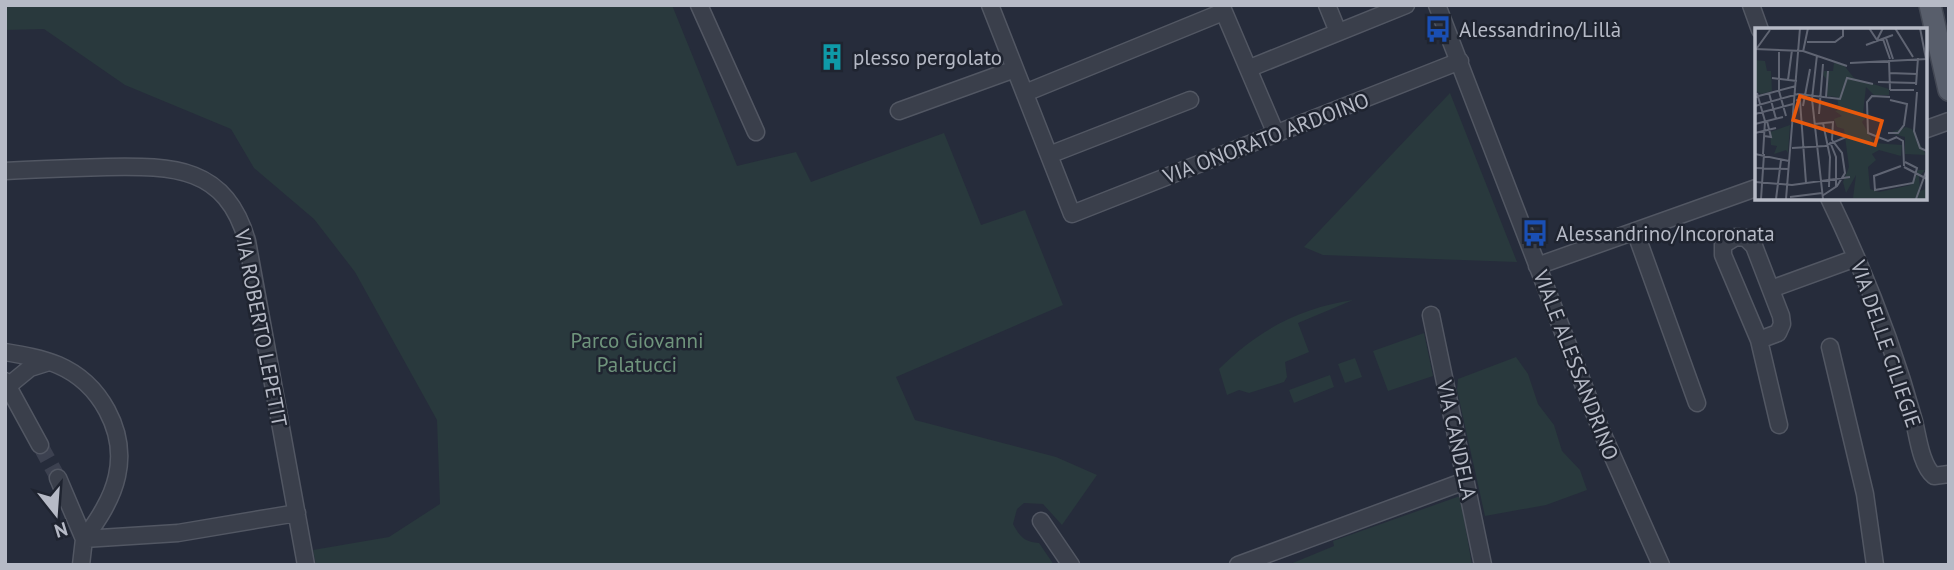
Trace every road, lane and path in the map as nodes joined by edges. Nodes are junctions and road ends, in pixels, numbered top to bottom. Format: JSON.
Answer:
{"nodes":[{"id":1,"x":699,"y":5,"type":"edge"},
{"id":2,"x":990,"y":5,"type":"edge"},
{"id":3,"x":1327,"y":5,"type":"edge"},
{"id":4,"x":1406,"y":5,"type":"edge"},
{"id":5,"x":1437,"y":5,"type":"edge"},
{"id":6,"x":1751,"y":5,"type":"edge"},
{"id":7,"x":1930,"y":5,"type":"edge"},
{"id":8,"x":1222,"y":8,"type":"edge"},
{"id":9,"x":1759,"y":28,"type":"edge"},
{"id":10,"x":1338,"y":32,"type":"junction"},
{"id":11,"x":1460,"y":61,"type":"junction"},
{"id":12,"x":1250,"y":68,"type":"junction"},
{"id":13,"x":1015,"y":69,"type":"junction"},
{"id":14,"x":1949,"y":90,"type":"edge"},
{"id":15,"x":1025,"y":93,"type":"junction"},
{"id":16,"x":1190,"y":100,"type":"dead end"},
{"id":17,"x":899,"y":111,"type":"dead end"},
{"id":18,"x":1949,"y":121,"type":"edge"},
{"id":19,"x":1273,"y":127,"type":"dead end"},
{"id":20,"x":1926,"y":129,"type":"edge"},
{"id":21,"x":755,"y":132,"type":"dead end"},
{"id":22,"x":1049,"y":155,"type":"junction"},
{"id":23,"x":5,"y":171,"type":"edge"},
{"id":24,"x":1755,"y":188,"type":"edge"},
{"id":25,"x":1830,"y":200,"type":"edge"},
{"id":26,"x":1635,"y":231,"type":"junction"},
{"id":27,"x":1856,"y":258,"type":"junction"},
{"id":28,"x":1537,"y":266,"type":"junction"},
{"id":29,"x":1771,"y":289,"type":"junction"},
{"id":30,"x":1431,"y":315,"type":"dead end"},
{"id":31,"x":1759,"y":340,"type":"junction"},
{"id":32,"x":1830,"y":347,"type":"dead end"},
{"id":33,"x":5,"y":352,"type":"edge"},
{"id":34,"x":49,"y":362,"type":"junction"},
{"id":35,"x":7,"y":384,"type":"edge"},
{"id":36,"x":1697,"y":403,"type":"dead end"},
{"id":37,"x":1779,"y":425,"type":"dead end"},
{"id":38,"x":40,"y":444,"type":"tunnel mouth"},
{"id":39,"x":1949,"y":474,"type":"edge"},
{"id":40,"x":58,"y":478,"type":"tunnel mouth"},
{"id":41,"x":1465,"y":481,"type":"junction"},
{"id":42,"x":297,"y":513,"type":"junction"},
{"id":43,"x":1041,"y":521,"type":"dead end"},
{"id":44,"x":84,"y":539,"type":"junction"},
{"id":45,"x":81,"y":565,"type":"edge"},
{"id":46,"x":306,"y":565,"type":"edge"},
{"id":47,"x":1070,"y":565,"type":"edge"},
{"id":48,"x":1238,"y":565,"type":"edge"},
{"id":49,"x":1483,"y":565,"type":"edge"},
{"id":50,"x":1661,"y":565,"type":"edge"},
{"id":51,"x":1875,"y":565,"type":"edge"}],
"edges":[{"from":1,"to":21,"type":"street"},
{"from":2,"to":13,"type":"street"},
{"from":3,"to":10,"type":"street"},
{"from":4,"to":10,"type":"street"},
{"from":5,"to":11,"type":"street","name":"VIALE ALESSANDRINO"},
{"from":6,"to":9,"type":"street"},
{"from":7,"to":14,"type":"main road"},
{"from":8,"to":12,"type":"street"},
{"from":8,"to":15,"type":"street"},
{"from":10,"to":12,"type":"street"},
{"from":11,"to":22,"type":"street","name":"VIA ONORATO ARDOINO"},
{"from":11,"to":28,"type":"street","name":"VIALE ALESSANDRINO"},
{"from":12,"to":19,"type":"street"},
{"from":13,"to":15,"type":"street"},
{"from":13,"to":17,"type":"street"},
{"from":15,"to":22,"type":"street"},
{"from":16,"to":22,"type":"street"},
{"from":18,"to":20,"type":"street"},
{"from":23,"to":42,"type":"street","name":"VIA ROBERTO LEPETIT"},
{"from":24,"to":26,"type":"street"},
{"from":25,"to":27,"type":"street","name":"VIA DELLE CILIEGIE"},
{"from":26,"to":28,"type":"street"},
{"from":26,"to":36,"type":"street"},
{"from":27,"to":29,"type":"street"},
{"from":27,"to":39,"type":"street","name":"VIA DELLE CILIEGIE"},
{"from":28,"to":50,"type":"street","name":"VIALE ALESSANDRINO"},
{"from":29,"to":31,"type":"street"},
{"from":29,"to":31,"type":"street"},
{"from":30,"to":41,"type":"street","name":"VIA CANDELA"},
{"from":31,"to":37,"type":"street"},
{"from":32,"to":51,"type":"street"},
{"from":33,"to":34,"type":"street"},
{"from":34,"to":35,"type":"street"},
{"from":34,"to":44,"type":"street"},
{"from":35,"to":38,"type":"street"},
{"from":40,"to":44,"type":"street"},
{"from":41,"to":48,"type":"street"},
{"from":41,"to":49,"type":"street","name":"VIA CANDELA"},
{"from":42,"to":44,"type":"street"},
{"from":42,"to":46,"type":"street","name":"VIA ROBERTO LEPETIT"},
{"from":43,"to":47,"type":"street"},
{"from":44,"to":45,"type":"street"}]}
